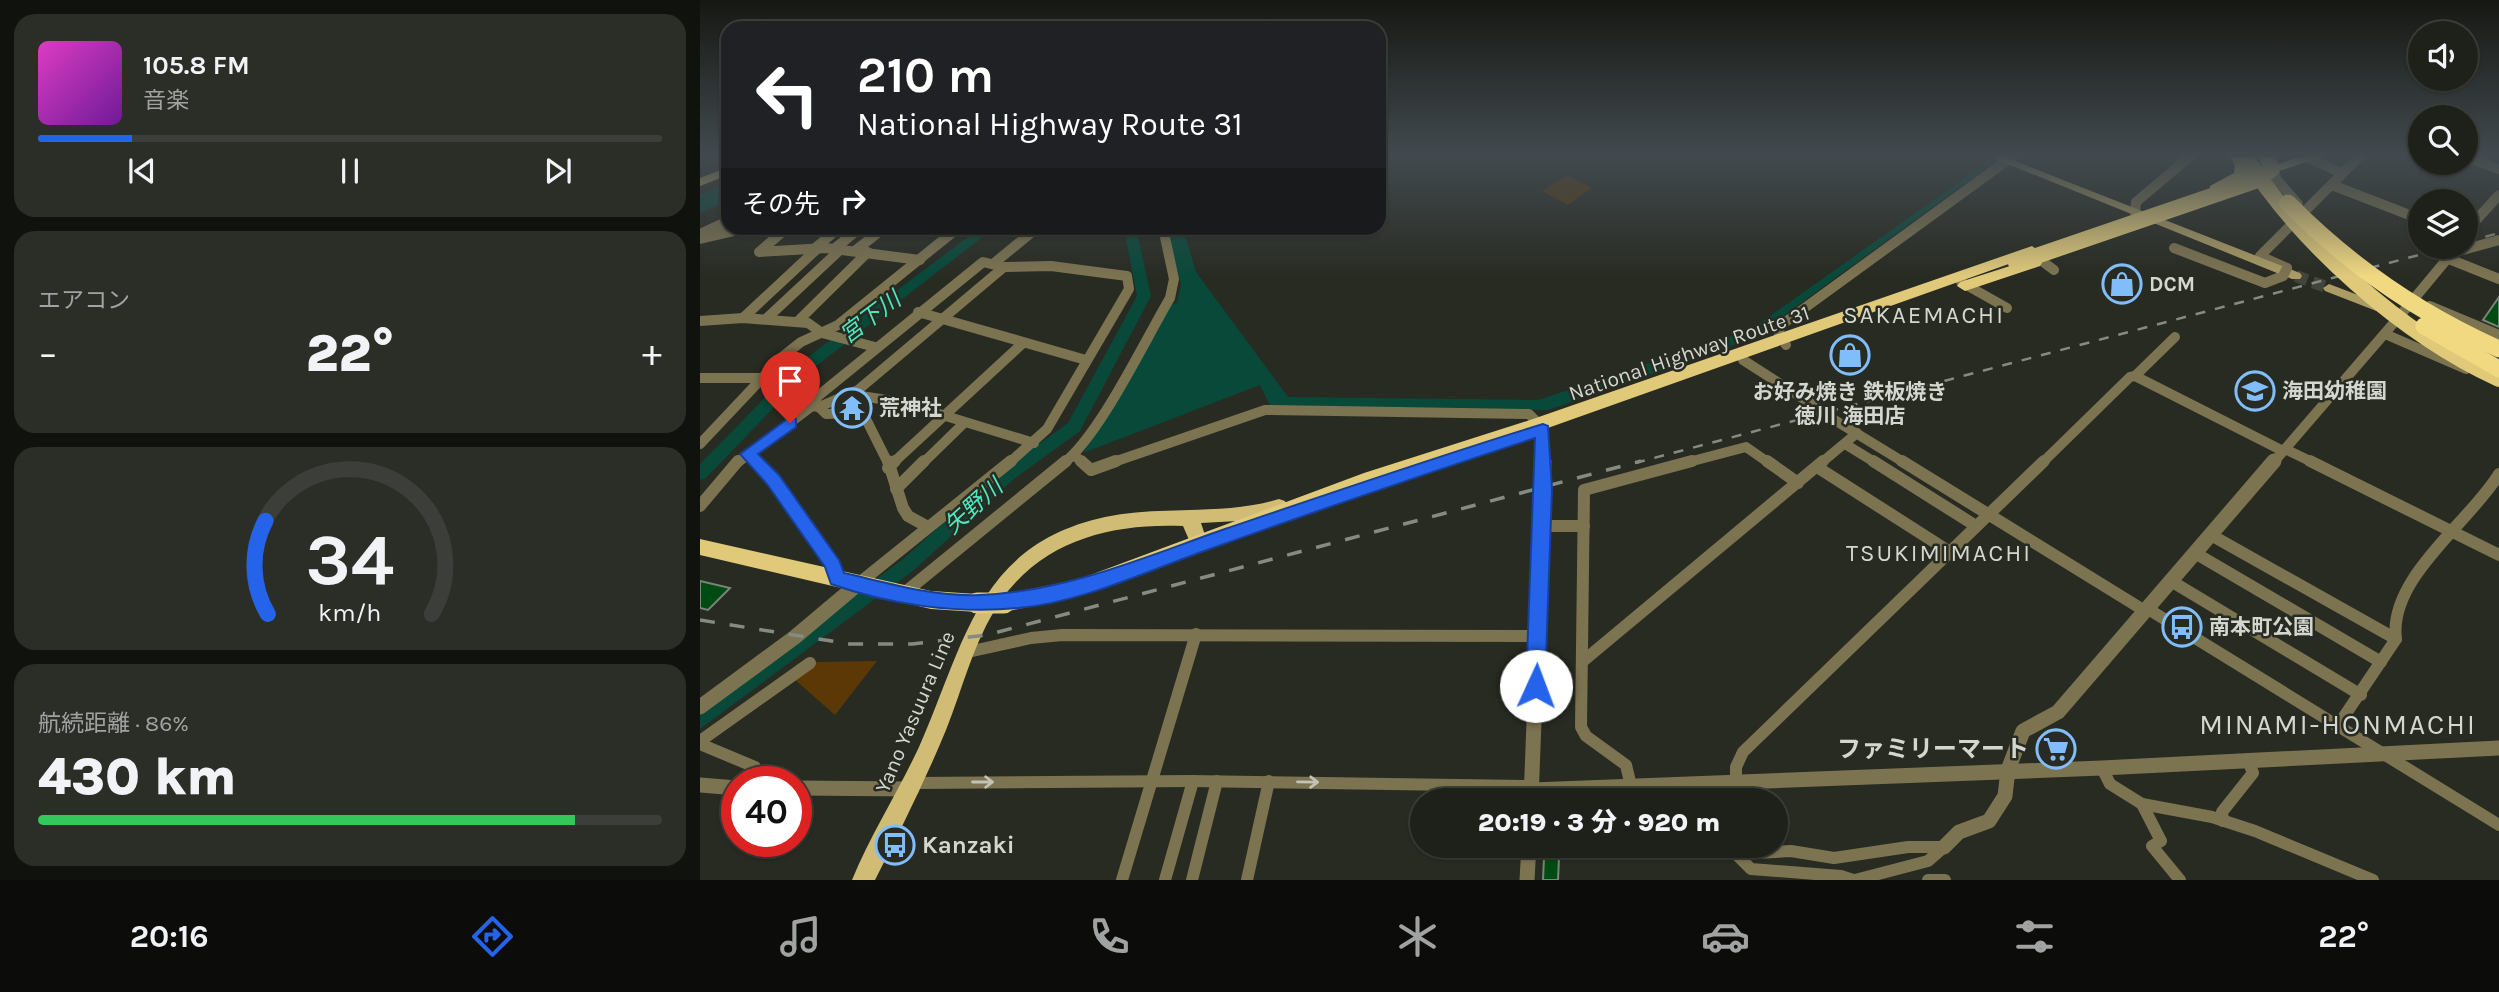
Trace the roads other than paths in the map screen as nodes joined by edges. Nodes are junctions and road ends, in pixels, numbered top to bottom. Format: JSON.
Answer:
{"nodes":[{"id":1,"x":1951,"y":195,"type":"edge"},
{"id":2,"x":2091,"y":195,"type":"edge"},
{"id":3,"x":2144,"y":195,"type":"edge"},
{"id":4,"x":2196,"y":195,"type":"edge"},
{"id":5,"x":2200,"y":195,"type":"edge"},
{"id":6,"x":2214,"y":195,"type":"edge"},
{"id":7,"x":2271,"y":195,"type":"edge"},
{"id":8,"x":2273,"y":195,"type":"edge"},
{"id":9,"x":2282,"y":195,"type":"edge"},
{"id":10,"x":2291,"y":195,"type":"edge"},
{"id":11,"x":2321,"y":195,"type":"edge"},
{"id":12,"x":2358,"y":195,"type":"edge"},
{"id":13,"x":2499,"y":195,"type":"edge"},
{"id":14,"x":2288,"y":204,"type":"junction"},
{"id":15,"x":2304,"y":211,"type":"junction"},
{"id":16,"x":2136,"y":214,"type":"junction"},
{"id":17,"x":2408,"y":214,"type":"edge"},
{"id":18,"x":2478,"y":219,"type":"edge"},
{"id":19,"x":2154,"y":222,"type":"junction"},
{"id":20,"x":721,"y":224,"type":"edge"},
{"id":21,"x":2298,"y":227,"type":"junction"},
{"id":22,"x":700,"y":234,"type":"edge"},
{"id":23,"x":721,"y":234,"type":"edge"},
{"id":24,"x":779,"y":235,"type":"edge"},
{"id":25,"x":831,"y":235,"type":"edge"},
{"id":26,"x":853,"y":235,"type":"edge"},
{"id":27,"x":875,"y":235,"type":"edge"},
{"id":28,"x":950,"y":235,"type":"edge"},
{"id":29,"x":1030,"y":235,"type":"edge"},
{"id":30,"x":1165,"y":235,"type":"edge"},
{"id":31,"x":700,"y":239,"type":"edge"},
{"id":32,"x":2496,"y":242,"type":"edge"},
{"id":33,"x":2478,"y":247,"type":"edge"},
{"id":34,"x":816,"y":248,"type":"junction"},
{"id":35,"x":2174,"y":248,"type":"dead end"},
{"id":36,"x":838,"y":249,"type":"junction"},
{"id":37,"x":856,"y":250,"type":"junction"},
{"id":38,"x":868,"y":252,"type":"junction"},
{"id":39,"x":2449,"y":259,"type":"edge"},
{"id":40,"x":2464,"y":259,"type":"edge"},
{"id":41,"x":920,"y":260,"type":"junction"},
{"id":42,"x":998,"y":266,"type":"junction"},
{"id":43,"x":2288,"y":273,"type":"junction"},
{"id":44,"x":2499,"y":279,"type":"edge"},
{"id":45,"x":1961,"y":282,"type":"junction"},
{"id":46,"x":2329,"y":288,"type":"tunnel mouth"},
{"id":47,"x":2414,"y":299,"type":"junction"},
{"id":48,"x":2007,"y":308,"type":"dead end"},
{"id":49,"x":918,"y":312,"type":"junction"},
{"id":50,"x":744,"y":318,"type":"junction"},
{"id":51,"x":1791,"y":318,"type":"junction"},
{"id":52,"x":766,"y":319,"type":"junction"},
{"id":53,"x":942,"y":320,"type":"junction"},
{"id":54,"x":700,"y":321,"type":"edge"},
{"id":55,"x":797,"y":322,"type":"junction"},
{"id":56,"x":1804,"y":331,"type":"junction"},
{"id":57,"x":822,"y":333,"type":"junction"},
{"id":58,"x":2385,"y":334,"type":"junction"},
{"id":59,"x":2499,"y":335,"type":"edge"},
{"id":60,"x":2175,"y":337,"type":"dead end"},
{"id":61,"x":1784,"y":342,"type":"junction"},
{"id":62,"x":1023,"y":343,"type":"junction"},
{"id":63,"x":2499,"y":343,"type":"edge"},
{"id":64,"x":875,"y":347,"type":"junction"},
{"id":65,"x":2499,"y":349,"type":"edge"},
{"id":66,"x":2499,"y":355,"type":"edge"},
{"id":67,"x":1086,"y":360,"type":"junction"},
{"id":68,"x":1743,"y":360,"type":"junction"},
{"id":69,"x":2499,"y":369,"type":"edge"},
{"id":70,"x":2135,"y":376,"type":"junction"},
{"id":71,"x":700,"y":378,"type":"edge"},
{"id":72,"x":762,"y":378,"type":"junction"},
{"id":73,"x":2499,"y":381,"type":"edge"},
{"id":74,"x":847,"y":394,"type":"junction"},
{"id":75,"x":815,"y":407,"type":"junction"},
{"id":76,"x":945,"y":417,"type":"junction"},
{"id":77,"x":964,"y":423,"type":"junction"},
{"id":78,"x":1541,"y":427,"type":"junction"},
{"id":79,"x":1857,"y":433,"type":"junction"},
{"id":80,"x":1034,"y":443,"type":"junction"},
{"id":81,"x":700,"y":444,"type":"edge"},
{"id":82,"x":1845,"y":444,"type":"junction"},
{"id":83,"x":2284,"y":450,"type":"junction"},
{"id":84,"x":748,"y":454,"type":"junction"},
{"id":85,"x":1074,"y":455,"type":"junction"},
{"id":86,"x":1817,"y":467,"type":"junction"},
{"id":87,"x":888,"y":468,"type":"junction"},
{"id":88,"x":2499,"y":474,"type":"edge"},
{"id":89,"x":1370,"y":478,"type":"junction"},
{"id":90,"x":1798,"y":483,"type":"junction"},
{"id":91,"x":896,"y":489,"type":"junction"},
{"id":92,"x":700,"y":506,"type":"edge"},
{"id":93,"x":1990,"y":514,"type":"junction"},
{"id":94,"x":1171,"y":518,"type":"junction"},
{"id":95,"x":1542,"y":526,"type":"junction"},
{"id":96,"x":1584,"y":526,"type":"junction"},
{"id":97,"x":928,"y":527,"type":"junction"},
{"id":98,"x":1976,"y":527,"type":"junction"},
{"id":99,"x":2450,"y":532,"type":"junction"},
{"id":100,"x":2211,"y":535,"type":"junction"},
{"id":101,"x":1199,"y":544,"type":"junction"},
{"id":102,"x":700,"y":547,"type":"edge"},
{"id":103,"x":1950,"y":552,"type":"junction"},
{"id":104,"x":2195,"y":553,"type":"junction"},
{"id":105,"x":2499,"y":555,"type":"edge"},
{"id":106,"x":837,"y":579,"type":"junction"},
{"id":107,"x":2171,"y":581,"type":"junction"},
{"id":108,"x":861,"y":584,"type":"junction"},
{"id":109,"x":900,"y":593,"type":"junction"},
{"id":110,"x":2146,"y":610,"type":"junction"},
{"id":111,"x":1196,"y":634,"type":"junction"},
{"id":112,"x":1538,"y":636,"type":"junction"},
{"id":113,"x":2396,"y":639,"type":"junction"},
{"id":114,"x":968,"y":652,"type":"junction"},
{"id":115,"x":1582,"y":662,"type":"junction"},
{"id":116,"x":2381,"y":662,"type":"junction"},
{"id":117,"x":810,"y":663,"type":"dead end"},
{"id":118,"x":2361,"y":695,"type":"junction"},
{"id":119,"x":700,"y":707,"type":"edge"},
{"id":120,"x":2337,"y":727,"type":"junction"},
{"id":121,"x":700,"y":742,"type":"edge"},
{"id":122,"x":2495,"y":752,"type":"edge"},
{"id":123,"x":2381,"y":753,"type":"junction"},
{"id":124,"x":2248,"y":760,"type":"junction"},
{"id":125,"x":753,"y":766,"type":"edge"},
{"id":126,"x":2102,"y":768,"type":"junction"},
{"id":127,"x":2008,"y":770,"type":"junction"},
{"id":128,"x":1153,"y":781,"type":"junction"},
{"id":129,"x":1193,"y":781,"type":"junction"},
{"id":130,"x":1217,"y":781,"type":"junction"},
{"id":131,"x":1269,"y":781,"type":"junction"},
{"id":132,"x":1736,"y":782,"type":"junction"},
{"id":133,"x":700,"y":785,"type":"edge"},
{"id":134,"x":913,"y":786,"type":"junction"},
{"id":135,"x":1631,"y":786,"type":"junction"},
{"id":136,"x":721,"y":787,"type":"edge"},
{"id":137,"x":812,"y":788,"type":"edge"},
{"id":138,"x":1436,"y":788,"type":"edge"},
{"id":139,"x":1531,"y":788,"type":"edge"},
{"id":140,"x":1598,"y":788,"type":"edge"},
{"id":141,"x":2142,"y":804,"type":"junction"},
{"id":142,"x":2223,"y":821,"type":"junction"},
{"id":143,"x":2499,"y":825,"type":"edge"},
{"id":144,"x":1944,"y":847,"type":"junction"},
{"id":145,"x":1788,"y":851,"type":"edge"},
{"id":146,"x":1528,"y":858,"type":"edge"},
{"id":147,"x":1737,"y":858,"type":"edge"},
{"id":148,"x":1746,"y":874,"type":"edge"},
{"id":149,"x":1904,"y":875,"type":"edge"},
{"id":150,"x":863,"y":880,"type":"edge"},
{"id":151,"x":1122,"y":880,"type":"edge"},
{"id":152,"x":1166,"y":880,"type":"edge"},
{"id":153,"x":1192,"y":880,"type":"edge"},
{"id":154,"x":1247,"y":880,"type":"edge"},
{"id":155,"x":1527,"y":880,"type":"edge"},
{"id":156,"x":1854,"y":880,"type":"edge"},
{"id":157,"x":1928,"y":880,"type":"edge"},
{"id":158,"x":1945,"y":880,"type":"edge"},
{"id":159,"x":2180,"y":880,"type":"edge"},
{"id":160,"x":2373,"y":880,"type":"edge"}],
"edges":[{"from":1,"to":51,"type":"street"},
{"from":2,"to":16,"type":"main road"},
{"from":3,"to":16,"type":"street"},
{"from":4,"to":16,"type":"highway","name":"National Highway Route 31"},
{"from":5,"to":19,"type":"highway","name":"National Highway Route 31"},
{"from":6,"to":45,"type":"highway","bridge":true},
{"from":7,"to":21,"type":"street"},
{"from":8,"to":21,"type":"highway","bridge":true},
{"from":9,"to":14,"type":"highway"},
{"from":10,"to":15,"type":"street"},
{"from":11,"to":15,"type":"street"},
{"from":12,"to":17,"type":"street"},
{"from":13,"to":18,"type":"street"},
{"from":14,"to":63,"type":"highway","bridge":true},
{"from":14,"to":65,"type":"highway","bridge":true},
{"from":15,"to":21,"type":"street"},
{"from":16,"to":19,"type":"main road"},
{"from":16,"to":45,"type":"highway","name":"National Highway Route 31"},
{"from":19,"to":43,"type":"main road"},
{"from":19,"to":45,"type":"highway","name":"National Highway Route 31"},
{"from":20,"to":22,"type":"street"},
{"from":21,"to":43,"type":"street"},
{"from":21,"to":69,"type":"highway","bridge":true},
{"from":21,"to":73,"type":"highway","bridge":true},
{"from":23,"to":31,"type":"street"},
{"from":24,"to":34,"type":"street"},
{"from":25,"to":34,"type":"street"},
{"from":26,"to":36,"type":"street"},
{"from":27,"to":37,"type":"street"},
{"from":28,"to":41,"type":"street"},
{"from":29,"to":42,"type":"street"},
{"from":30,"to":85,"type":"street"},
{"from":32,"to":33,"type":"street"},
{"from":34,"to":36,"type":"street"},
{"from":34,"to":50,"type":"street"},
{"from":35,"to":43,"type":"street"},
{"from":36,"to":37,"type":"street"},
{"from":36,"to":52,"type":"street"},
{"from":37,"to":38,"type":"street"},
{"from":38,"to":41,"type":"street"},
{"from":38,"to":55,"type":"street"},
{"from":39,"to":47,"type":"street"},
{"from":40,"to":44,"type":"street"},
{"from":41,"to":57,"type":"street"},
{"from":42,"to":49,"type":"street"},
{"from":42,"to":53,"type":"street"},
{"from":42,"to":67,"type":"street"},
{"from":45,"to":48,"type":"street"},
{"from":45,"to":56,"type":"highway","name":"National Highway Route 31"},
{"from":45,"to":61,"type":"highway","name":"National Highway Route 31"},
{"from":46,"to":66,"type":"main road"},
{"from":47,"to":58,"type":"street"},
{"from":47,"to":59,"type":"street"},
{"from":49,"to":53,"type":"street"},
{"from":49,"to":64,"type":"street"},
{"from":50,"to":52,"type":"street"},
{"from":50,"to":54,"type":"street"},
{"from":51,"to":56,"type":"street"},
{"from":51,"to":61,"type":"street"},
{"from":52,"to":55,"type":"street"},
{"from":53,"to":62,"type":"street"},
{"from":53,"to":74,"type":"street"},
{"from":55,"to":57,"type":"street"},
{"from":56,"to":61,"type":"highway","name":"National Highway Route 31"},
{"from":57,"to":64,"type":"street"},
{"from":57,"to":72,"type":"street"},
{"from":58,"to":73,"type":"street"},
{"from":58,"to":83,"type":"street"},
{"from":60,"to":70,"type":"street"},
{"from":61,"to":68,"type":"highway","name":"National Highway Route 31"},
{"from":61,"to":78,"type":"highway","name":"National Highway Route 31"},
{"from":62,"to":67,"type":"street"},
{"from":62,"to":76,"type":"street"},
{"from":64,"to":75,"type":"street"},
{"from":67,"to":80,"type":"street"},
{"from":68,"to":78,"type":"highway","name":"National Highway Route 31"},
{"from":68,"to":79,"type":"street"},
{"from":70,"to":83,"type":"street"},
{"from":70,"to":93,"type":"street"},
{"from":71,"to":72,"type":"street"},
{"from":72,"to":81,"type":"street"},
{"from":74,"to":75,"type":"street"},
{"from":74,"to":76,"type":"street"},
{"from":75,"to":84,"type":"street"},
{"from":75,"to":87,"type":"street"},
{"from":76,"to":77,"type":"street"},
{"from":76,"to":87,"type":"street"},
{"from":77,"to":80,"type":"street"},
{"from":77,"to":91,"type":"street"},
{"from":78,"to":85,"type":"street"},
{"from":78,"to":89,"type":"highway","name":"National Highway Route 31"},
{"from":78,"to":95,"type":"street"},
{"from":78,"to":101,"type":"highway","name":"National Highway Route 31"},
{"from":79,"to":82,"type":"street"},
{"from":79,"to":93,"type":"street"},
{"from":80,"to":97,"type":"street"},
{"from":82,"to":86,"type":"street"},
{"from":82,"to":98,"type":"street"},
{"from":83,"to":99,"type":"street"},
{"from":83,"to":100,"type":"street"},
{"from":84,"to":92,"type":"street"},
{"from":84,"to":106,"type":"street"},
{"from":85,"to":109,"type":"street"},
{"from":86,"to":90,"type":"street"},
{"from":86,"to":103,"type":"street"},
{"from":87,"to":91,"type":"street"},
{"from":88,"to":99,"type":"street"},
{"from":89,"to":94,"type":"main road","name":"Yano Yasuura Line"},
{"from":89,"to":101,"type":"highway","name":"National Highway Route 31"},
{"from":90,"to":96,"type":"street"},
{"from":90,"to":115,"type":"street"},
{"from":91,"to":97,"type":"street"},
{"from":93,"to":98,"type":"street"},
{"from":93,"to":110,"type":"street"},
{"from":94,"to":101,"type":"main road"},
{"from":94,"to":114,"type":"main road","name":"Yano Yasuura Line"},
{"from":95,"to":96,"type":"street"},
{"from":95,"to":112,"type":"street"},
{"from":96,"to":115,"type":"street"},
{"from":97,"to":108,"type":"street"},
{"from":98,"to":103,"type":"street"},
{"from":99,"to":105,"type":"street"},
{"from":99,"to":113,"type":"street"},
{"from":100,"to":104,"type":"street"},
{"from":100,"to":113,"type":"street"},
{"from":101,"to":109,"type":"highway","name":"National Highway Route 31","bridge":true},
{"from":102,"to":106,"type":"highway","name":"National Highway Route 31"},
{"from":103,"to":132,"type":"street"},
{"from":104,"to":107,"type":"street"},
{"from":104,"to":116,"type":"street"},
{"from":106,"to":108,"type":"highway","name":"National Highway Route 31"},
{"from":107,"to":110,"type":"street"},
{"from":107,"to":118,"type":"street"},
{"from":108,"to":109,"type":"highway","name":"National Highway Route 31"},
{"from":108,"to":119,"type":"street"},
{"from":110,"to":120,"type":"street"},
{"from":110,"to":127,"type":"street"},
{"from":111,"to":112,"type":"street"},
{"from":111,"to":114,"type":"street"},
{"from":111,"to":128,"type":"street"},
{"from":112,"to":139,"type":"street"},
{"from":113,"to":116,"type":"street"},
{"from":114,"to":134,"type":"main road","name":"Yano Yasuura Line"},
{"from":115,"to":135,"type":"street"},
{"from":116,"to":118,"type":"street"},
{"from":117,"to":121,"type":"street"},
{"from":118,"to":120,"type":"street"},
{"from":120,"to":123,"type":"street"},
{"from":121,"to":125,"type":"street"},
{"from":122,"to":123,"type":"street"},
{"from":123,"to":124,"type":"street"},
{"from":123,"to":143,"type":"street"},
{"from":124,"to":126,"type":"street"},
{"from":124,"to":142,"type":"street"},
{"from":126,"to":127,"type":"street"},
{"from":126,"to":141,"type":"street"},
{"from":127,"to":132,"type":"street"},
{"from":127,"to":144,"type":"street"},
{"from":128,"to":129,"type":"street"},
{"from":134,"to":128,"type":"street","one_way":true},
{"from":128,"to":151,"type":"street"},
{"from":129,"to":130,"type":"street"},
{"from":129,"to":152,"type":"street"},
{"from":130,"to":131,"type":"street"},
{"from":130,"to":153,"type":"street"},
{"from":131,"to":138,"type":"street","one_way":true},
{"from":131,"to":154,"type":"street"},
{"from":132,"to":135,"type":"street"},
{"from":133,"to":136,"type":"street"},
{"from":134,"to":137,"type":"street"},
{"from":134,"to":150,"type":"main road","name":"Yano Yasuura Line"},
{"from":135,"to":140,"type":"street"},
{"from":141,"to":142,"type":"street"},
{"from":141,"to":159,"type":"street"},
{"from":142,"to":160,"type":"street"},
{"from":144,"to":145,"type":"street"},
{"from":144,"to":149,"type":"street"},
{"from":146,"to":155,"type":"street"},
{"from":147,"to":148,"type":"street"},
{"from":148,"to":156,"type":"street"},
{"from":149,"to":156,"type":"street"},
{"from":157,"to":158,"type":"street"}]}
